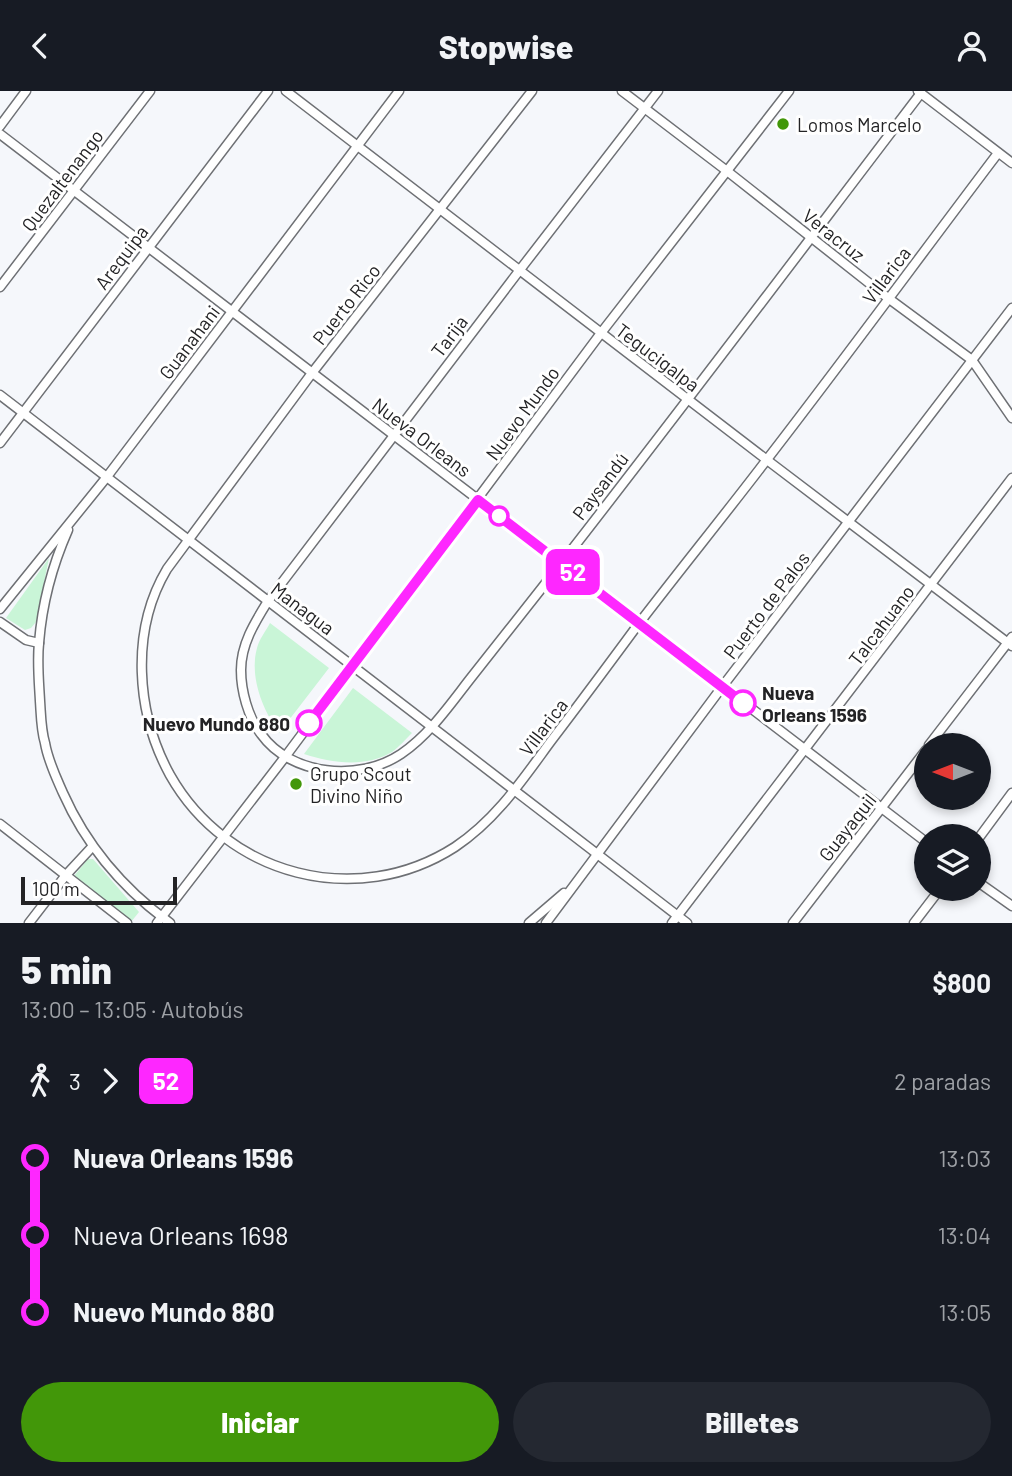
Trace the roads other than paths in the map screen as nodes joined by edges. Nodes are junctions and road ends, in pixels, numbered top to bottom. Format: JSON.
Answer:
{"nodes":[{"id":1,"x":26,"y":91,"type":"edge"},
{"id":2,"x":150,"y":91,"type":"edge"},
{"id":3,"x":268,"y":91,"type":"edge"},
{"id":4,"x":286,"y":91,"type":"edge"},
{"id":5,"x":399,"y":91,"type":"edge"},
{"id":6,"x":532,"y":91,"type":"edge"},
{"id":7,"x":622,"y":91,"type":"edge"},
{"id":8,"x":658,"y":91,"type":"edge"},
{"id":9,"x":789,"y":91,"type":"edge"},
{"id":10,"x":919,"y":92,"type":"edge"},
{"id":11,"x":645,"y":108,"type":"junction"},
{"id":12,"x":0,"y":126,"type":"edge"},
{"id":13,"x":0,"y":134,"type":"edge"},
{"id":14,"x":357,"y":146,"type":"junction"},
{"id":15,"x":998,"y":153,"type":"junction"},
{"id":16,"x":1012,"y":163,"type":"edge"},
{"id":17,"x":727,"y":171,"type":"junction"},
{"id":18,"x":74,"y":191,"type":"junction"},
{"id":19,"x":439,"y":209,"type":"junction"},
{"id":20,"x":811,"y":237,"type":"junction"},
{"id":21,"x":148,"y":247,"type":"junction"},
{"id":22,"x":519,"y":271,"type":"junction"},
{"id":23,"x":0,"y":287,"type":"edge"},
{"id":24,"x":888,"y":298,"type":"junction"},
{"id":25,"x":1012,"y":307,"type":"edge"},
{"id":26,"x":232,"y":312,"type":"junction"},
{"id":27,"x":601,"y":333,"type":"junction"},
{"id":28,"x":972,"y":360,"type":"junction"},
{"id":29,"x":312,"y":373,"type":"junction"},
{"id":30,"x":0,"y":395,"type":"edge"},
{"id":31,"x":687,"y":399,"type":"junction"},
{"id":32,"x":24,"y":413,"type":"junction"},
{"id":33,"x":1012,"y":418,"type":"edge"},
{"id":34,"x":393,"y":435,"type":"junction"},
{"id":35,"x":0,"y":443,"type":"edge"},
{"id":36,"x":766,"y":460,"type":"junction"},
{"id":37,"x":106,"y":478,"type":"junction"},
{"id":38,"x":1012,"y":478,"type":"edge"},
{"id":39,"x":478,"y":500,"type":"junction"},
{"id":40,"x":71,"y":521,"type":"junction"},
{"id":41,"x":849,"y":522,"type":"junction"},
{"id":42,"x":188,"y":538,"type":"junction"},
{"id":43,"x":561,"y":563,"type":"junction"},
{"id":44,"x":932,"y":585,"type":"junction"},
{"id":45,"x":268,"y":601,"type":"junction"},
{"id":46,"x":0,"y":608,"type":"edge"},
{"id":47,"x":0,"y":622,"type":"edge"},
{"id":48,"x":640,"y":623,"type":"junction"},
{"id":49,"x":1011,"y":642,"type":"edge"},
{"id":50,"x":39,"y":643,"type":"junction"},
{"id":51,"x":353,"y":665,"type":"junction"},
{"id":52,"x":722,"y":687,"type":"junction"},
{"id":53,"x":433,"y":727,"type":"junction"},
{"id":54,"x":939,"y":733,"type":"edge"},
{"id":55,"x":805,"y":751,"type":"junction"},
{"id":56,"x":285,"y":757,"type":"junction"},
{"id":57,"x":914,"y":765,"type":"edge"},
{"id":58,"x":515,"y":790,"type":"junction"},
{"id":59,"x":1012,"y":793,"type":"edge"},
{"id":60,"x":881,"y":808,"type":"junction"},
{"id":61,"x":0,"y":824,"type":"edge"},
{"id":62,"x":989,"y":824,"type":"edge"},
{"id":63,"x":914,"y":833,"type":"edge"},
{"id":64,"x":223,"y":836,"type":"junction"},
{"id":65,"x":92,"y":847,"type":"junction"},
{"id":66,"x":597,"y":854,"type":"junction"},
{"id":67,"x":66,"y":876,"type":"junction"},
{"id":68,"x":575,"y":885,"type":"junction"},
{"id":69,"x":991,"y":891,"type":"edge"},
{"id":70,"x":931,"y":901,"type":"edge"},
{"id":71,"x":1012,"y":906,"type":"edge"},
{"id":72,"x":675,"y":919,"type":"edge"},
{"id":73,"x":159,"y":920,"type":"edge"},
{"id":74,"x":29,"y":923,"type":"edge"},
{"id":75,"x":127,"y":923,"type":"edge"},
{"id":76,"x":170,"y":923,"type":"edge"},
{"id":77,"x":529,"y":923,"type":"edge"},
{"id":78,"x":546,"y":923,"type":"edge"},
{"id":79,"x":687,"y":923,"type":"edge"},
{"id":80,"x":793,"y":923,"type":"edge"},
{"id":81,"x":914,"y":923,"type":"edge"}],
"edges":[{"from":1,"to":12,"type":"street"},
{"from":2,"to":18,"type":"street","name":"Quezaltenango"},
{"from":3,"to":21,"type":"street","name":"Arequipa"},
{"from":4,"to":14,"type":"street","name":"Tegucigalpa"},
{"from":5,"to":14,"type":"street","name":"Guanahani"},
{"from":6,"to":19,"type":"street","name":"Puerto Rico"},
{"from":7,"to":11,"type":"street","name":"Veracruz"},
{"from":8,"to":11,"type":"street","name":"Tarija"},
{"from":9,"to":17,"type":"street","name":"Nuevo Mundo"},
{"from":10,"to":15,"type":"street"},
{"from":10,"to":20,"type":"street","name":"Paysandú"},
{"from":11,"to":17,"type":"street","name":"Veracruz"},
{"from":11,"to":22,"type":"street","name":"Tarija"},
{"from":13,"to":18,"type":"street","name":"Nueva Orleans"},
{"from":14,"to":19,"type":"street","name":"Tegucigalpa"},
{"from":14,"to":26,"type":"street","name":"Guanahani"},
{"from":15,"to":16,"type":"street"},
{"from":15,"to":24,"type":"street","name":"Villarica"},
{"from":17,"to":20,"type":"street","name":"Veracruz"},
{"from":17,"to":27,"type":"street","name":"Nuevo Mundo"},
{"from":18,"to":21,"type":"street","name":"Nueva Orleans"},
{"from":18,"to":23,"type":"street","name":"Quezaltenango"},
{"from":19,"to":22,"type":"street","name":"Tegucigalpa"},
{"from":19,"to":29,"type":"street","name":"Puerto Rico"},
{"from":20,"to":24,"type":"street","name":"Veracruz"},
{"from":20,"to":31,"type":"street","name":"Paysandú"},
{"from":21,"to":26,"type":"street","name":"Nueva Orleans"},
{"from":21,"to":32,"type":"street","name":"Arequipa"},
{"from":22,"to":27,"type":"street","name":"Tegucigalpa"},
{"from":22,"to":34,"type":"street","name":"Tarija"},
{"from":24,"to":28,"type":"street","name":"Veracruz"},
{"from":24,"to":36,"type":"street","name":"Villarica"},
{"from":25,"to":28,"type":"street","name":"Puerto de Palos"},
{"from":26,"to":29,"type":"street","name":"Nueva Orleans"},
{"from":26,"to":37,"type":"street","name":"Guanahani"},
{"from":27,"to":31,"type":"street","name":"Tegucigalpa"},
{"from":27,"to":39,"type":"street","name":"Nuevo Mundo"},
{"from":28,"to":33,"type":"street","name":"Veracruz"},
{"from":28,"to":41,"type":"street","name":"Puerto de Palos"},
{"from":29,"to":34,"type":"street","name":"Nueva Orleans"},
{"from":29,"to":42,"type":"street","name":"Puerto Rico"},
{"from":30,"to":32,"type":"street","name":"Managua"},
{"from":31,"to":36,"type":"street","name":"Tegucigalpa"},
{"from":31,"to":43,"type":"street","name":"Paysandú"},
{"from":32,"to":35,"type":"street","name":"Arequipa"},
{"from":32,"to":37,"type":"street","name":"Managua"},
{"from":34,"to":39,"type":"street","name":"Nueva Orleans"},
{"from":34,"to":45,"type":"street","name":"Tarija"},
{"from":36,"to":41,"type":"street","name":"Tegucigalpa"},
{"from":36,"to":48,"type":"street","name":"Villarica"},
{"from":37,"to":40,"type":"street","name":"Guanahani"},
{"from":37,"to":42,"type":"street","name":"Managua"},
{"from":38,"to":44,"type":"street","name":"Talcahuano"},
{"from":39,"to":43,"type":"street","name":"Nueva Orleans"},
{"from":39,"to":51,"type":"street","name":"Nuevo Mundo"},
{"from":40,"to":46,"type":"street","name":"Guanahani"},
{"from":40,"to":50,"type":"street"},
{"from":41,"to":44,"type":"street","name":"Tegucigalpa"},
{"from":41,"to":52,"type":"street","name":"Puerto de Palos"},
{"from":42,"to":45,"type":"street","name":"Managua"},
{"from":42,"to":64,"type":"street","name":"Villarica"},
{"from":43,"to":48,"type":"street","name":"Nueva Orleans"},
{"from":43,"to":53,"type":"street","name":"Paysandú"},
{"from":44,"to":49,"type":"street","name":"Tegucigalpa"},
{"from":44,"to":55,"type":"street","name":"Talcahuano"},
{"from":45,"to":51,"type":"street","name":"Managua"},
{"from":45,"to":56,"type":"street","name":"Paysandú"},
{"from":47,"to":50,"type":"street"},
{"from":48,"to":52,"type":"street","name":"Nueva Orleans"},
{"from":48,"to":58,"type":"street","name":"Villarica"},
{"from":49,"to":54,"type":"street"},
{"from":50,"to":65,"type":"street"},
{"from":51,"to":53,"type":"street","name":"Managua"},
{"from":51,"to":56,"type":"street","name":"Nuevo Mundo"},
{"from":52,"to":55,"type":"street","name":"Nueva Orleans"},
{"from":52,"to":66,"type":"street","name":"Puerto de Palos"},
{"from":53,"to":56,"type":"street","name":"Paysandú"},
{"from":53,"to":58,"type":"street","name":"Managua"},
{"from":55,"to":60,"type":"street","name":"Nueva Orleans"},
{"from":55,"to":72,"type":"street","name":"Talcahuano"},
{"from":56,"to":64,"type":"street","name":"Nuevo Mundo"},
{"from":57,"to":60,"type":"street","name":"Guayaquil"},
{"from":58,"to":64,"type":"street","name":"Villarica"},
{"from":58,"to":66,"type":"street","name":"Managua"},
{"from":59,"to":62,"type":"street"},
{"from":60,"to":63,"type":"street","name":"Nueva Orleans"},
{"from":60,"to":80,"type":"street","name":"Guayaquil"},
{"from":61,"to":67,"type":"street"},
{"from":64,"to":73,"type":"street","name":"Nuevo Mundo"},
{"from":65,"to":67,"type":"street"},
{"from":65,"to":73,"type":"street"},
{"from":66,"to":68,"type":"street","name":"Puerto de Palos"},
{"from":66,"to":72,"type":"street","name":"Managua"},
{"from":67,"to":74,"type":"street"},
{"from":67,"to":75,"type":"street"},
{"from":68,"to":77,"type":"street"},
{"from":68,"to":78,"type":"street","name":"Puerto de Palos"},
{"from":69,"to":71,"type":"street"},
{"from":70,"to":81,"type":"street"},
{"from":72,"to":79,"type":"street","name":"Managua"},
{"from":73,"to":76,"type":"street"}]}
